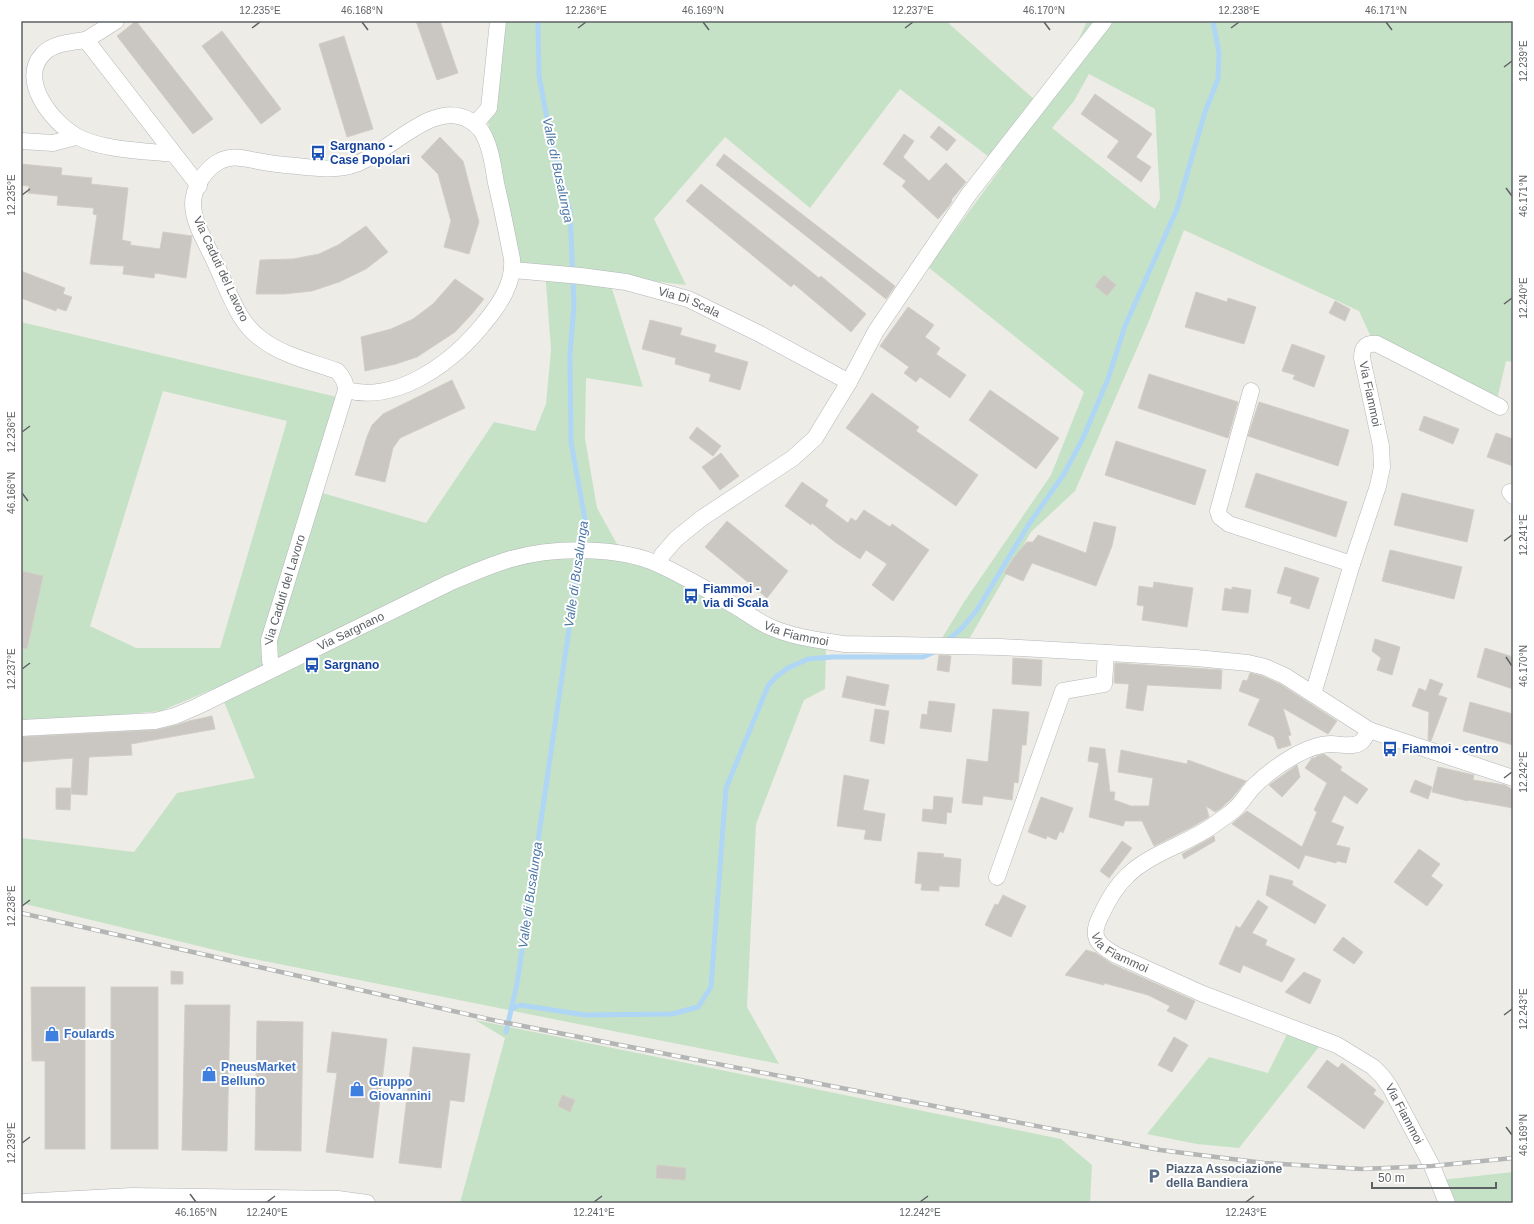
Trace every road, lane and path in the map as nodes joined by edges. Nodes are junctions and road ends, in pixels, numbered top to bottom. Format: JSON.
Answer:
{"nodes":[{"id":1,"x":116,"y":21,"type":"edge"},
{"id":2,"x":498,"y":21,"type":"edge"},
{"id":3,"x":1104,"y":21,"type":"edge"},
{"id":4,"x":86,"y":40,"type":"junction"},
{"id":5,"x":475,"y":124,"type":"junction"},
{"id":6,"x":76,"y":137,"type":"junction"},
{"id":7,"x":21,"y":141,"type":"edge"},
{"id":8,"x":174,"y":154,"type":"junction"},
{"id":9,"x":198,"y":186,"type":"junction"},
{"id":10,"x":513,"y":270,"type":"junction"},
{"id":11,"x":849,"y":382,"type":"junction"},
{"id":12,"x":346,"y":390,"type":"junction"},
{"id":13,"x":1251,"y":391,"type":"dead end"},
{"id":14,"x":1500,"y":408,"type":"dead end"},
{"id":15,"x":659,"y":564,"type":"junction"},
{"id":16,"x":1352,"y":564,"type":"junction"},
{"id":17,"x":1106,"y":653,"type":"junction"},
{"id":18,"x":276,"y":667,"type":"junction"},
{"id":19,"x":1313,"y":694,"type":"junction"},
{"id":20,"x":21,"y":728,"type":"edge"},
{"id":21,"x":1370,"y":730,"type":"junction"},
{"id":22,"x":1513,"y":778,"type":"edge"},
{"id":23,"x":997,"y":877,"type":"dead end"},
{"id":24,"x":21,"y":1202,"type":"edge"},
{"id":25,"x":367,"y":1203,"type":"edge"},
{"id":26,"x":1448,"y":1203,"type":"edge"}],
"edges":[{"from":1,"to":4,"type":"street"},
{"from":2,"to":5,"type":"street"},
{"from":3,"to":11,"type":"street"},
{"from":4,"to":6,"type":"street"},
{"from":4,"to":8,"type":"street"},
{"from":5,"to":9,"type":"street","name":"Via Caduti del Lavoro"},
{"from":5,"to":10,"type":"street"},
{"from":6,"to":7,"type":"street"},
{"from":6,"to":8,"type":"street"},
{"from":8,"to":9,"type":"street"},
{"from":9,"to":12,"type":"street","name":"Via Caduti del Lavoro"},
{"from":10,"to":11,"type":"street","name":"Via Di Scala"},
{"from":10,"to":12,"type":"street"},
{"from":11,"to":15,"type":"street"},
{"from":12,"to":18,"type":"street","name":"Via Caduti del Lavoro"},
{"from":13,"to":16,"type":"street"},
{"from":14,"to":16,"type":"street","name":"Via Fiammoi"},
{"from":15,"to":17,"type":"street","name":"Via Fiammoi"},
{"from":15,"to":18,"type":"street","name":"Via Sargnano"},
{"from":16,"to":19,"type":"street","name":"Via Fiammoi"},
{"from":17,"to":19,"type":"street","name":"Via Fiammoi"},
{"from":17,"to":23,"type":"street"},
{"from":18,"to":20,"type":"street","name":"Via Sargnano"},
{"from":19,"to":21,"type":"street","name":"Via Fiammoi"},
{"from":21,"to":22,"type":"street"},
{"from":21,"to":26,"type":"street","name":"Via Fiammoi"},
{"from":24,"to":25,"type":"street"}]}
